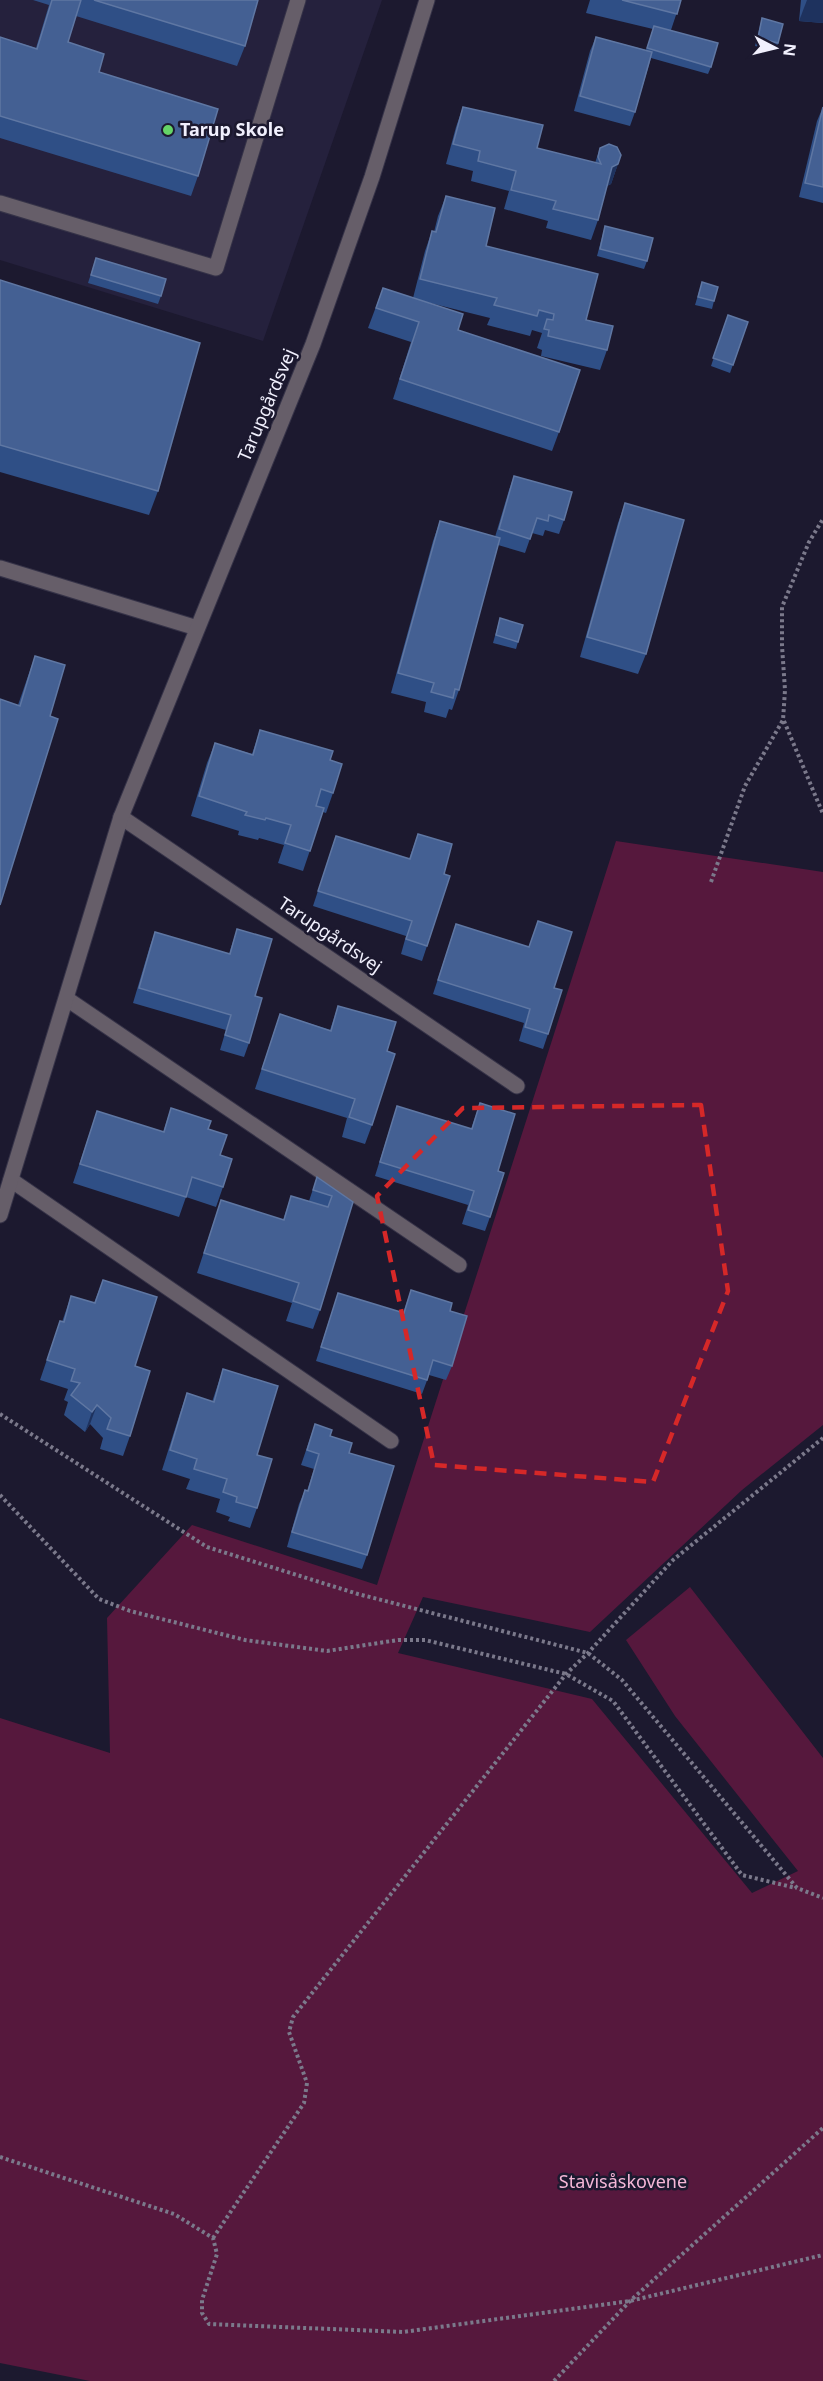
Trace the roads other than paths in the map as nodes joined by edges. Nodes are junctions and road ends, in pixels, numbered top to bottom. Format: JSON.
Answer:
{"nodes":[{"id":1,"x":298,"y":0,"type":"edge"},
{"id":2,"x":428,"y":0,"type":"edge"},
{"id":3,"x":0,"y":203,"type":"edge"},
{"id":4,"x":0,"y":568,"type":"edge"},
{"id":5,"x":197,"y":628,"type":"junction"},
{"id":6,"x":121,"y":817,"type":"junction"},
{"id":7,"x":67,"y":999,"type":"junction"},
{"id":8,"x":517,"y":1086,"type":"dead end"},
{"id":9,"x":11,"y":1180,"type":"junction"},
{"id":10,"x":0,"y":1215,"type":"edge"},
{"id":11,"x":459,"y":1265,"type":"dead end"},
{"id":12,"x":391,"y":1441,"type":"dead end"}],
"edges":[{"from":1,"to":3,"type":"street"},
{"from":2,"to":5,"type":"street","name":"Tarupgårdsvej"},
{"from":4,"to":5,"type":"street"},
{"from":5,"to":6,"type":"street","name":"Tarupgårdsvej"},
{"from":6,"to":7,"type":"street","name":"Tarupgårdsvej"},
{"from":6,"to":8,"type":"street","name":"Tarupgårdsvej"},
{"from":7,"to":9,"type":"street","name":"Tarupgårdsvej"},
{"from":7,"to":11,"type":"street"},
{"from":9,"to":10,"type":"street","name":"Tarupgårdsvej"},
{"from":9,"to":12,"type":"street"}]}
